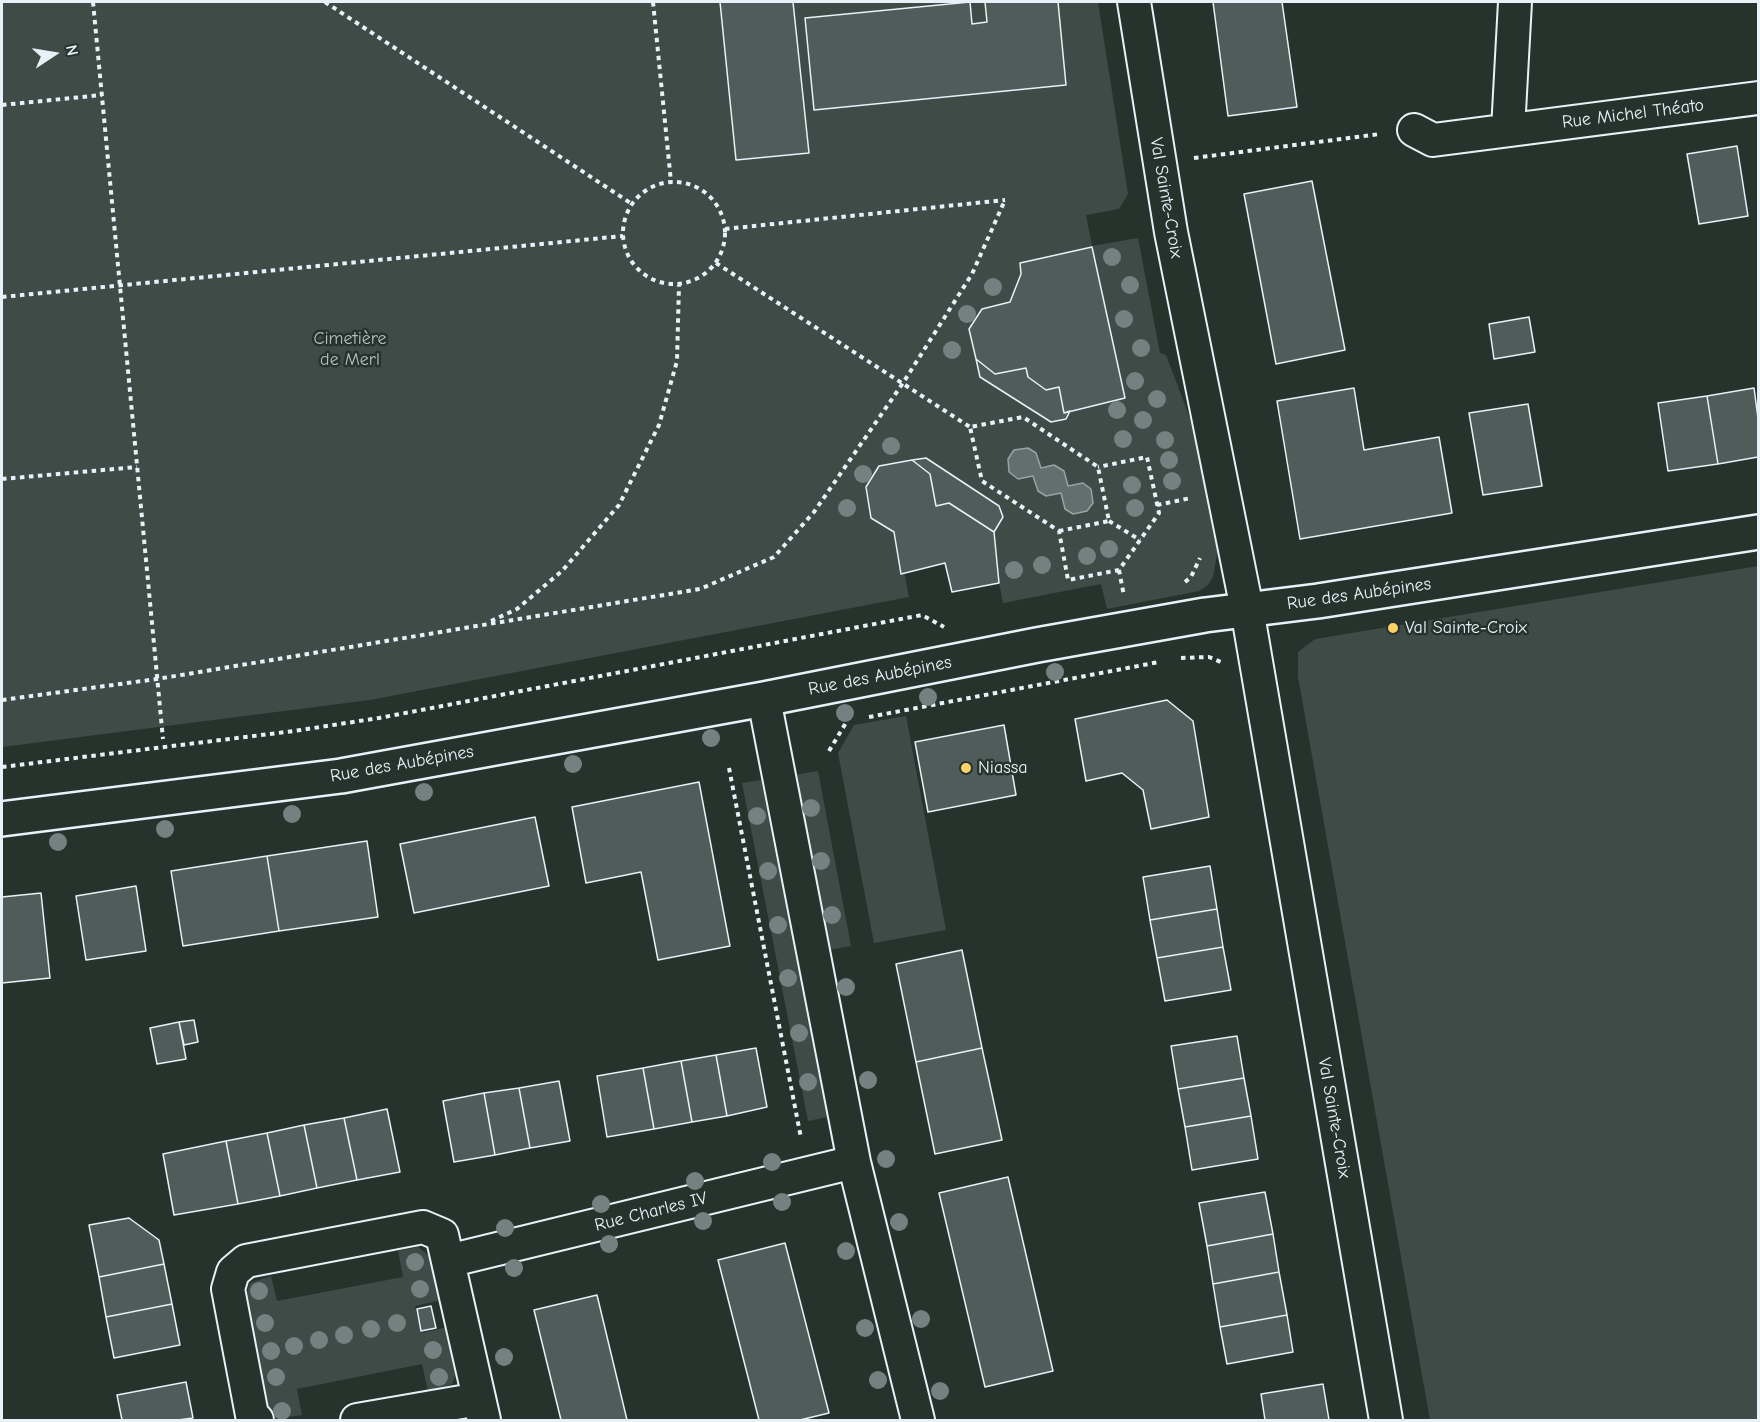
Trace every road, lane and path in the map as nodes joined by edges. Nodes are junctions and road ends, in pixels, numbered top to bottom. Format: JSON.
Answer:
{"nodes":[{"id":1,"x":93,"y":2,"type":"edge"},
{"id":2,"x":325,"y":2,"type":"edge"},
{"id":3,"x":653,"y":2,"type":"edge"},
{"id":4,"x":1134,"y":2,"type":"edge"},
{"id":5,"x":1515,"y":2,"type":"edge"},
{"id":6,"x":102,"y":95,"type":"junction"},
{"id":7,"x":1758,"y":98,"type":"edge"},
{"id":8,"x":2,"y":105,"type":"edge"},
{"id":9,"x":1414,"y":130,"type":"joint"},
{"id":10,"x":1508,"y":130,"type":"junction"},
{"id":11,"x":1160,"y":163,"type":"junction"},
{"id":12,"x":670,"y":182,"type":"junction"},
{"id":13,"x":632,"y":204,"type":"junction"},
{"id":14,"x":725,"y":229,"type":"junction"},
{"id":15,"x":623,"y":236,"type":"junction"},
{"id":16,"x":716,"y":263,"type":"junction"},
{"id":17,"x":120,"y":285,"type":"junction"},
{"id":18,"x":679,"y":285,"type":"junction"},
{"id":19,"x":2,"y":297,"type":"edge"},
{"id":20,"x":903,"y":383,"type":"junction"},
{"id":21,"x":970,"y":427,"type":"junction"},
{"id":22,"x":137,"y":467,"type":"junction"},
{"id":23,"x":1098,"y":467,"type":"junction"},
{"id":24,"x":2,"y":479,"type":"edge"},
{"id":25,"x":1193,"y":498,"type":"dead end"},
{"id":26,"x":1195,"y":509,"type":"dead end"},
{"id":27,"x":1109,"y":521,"type":"junction"},
{"id":28,"x":1059,"y":531,"type":"junction"},
{"id":29,"x":1758,"y":532,"type":"edge"},
{"id":30,"x":1140,"y":540,"type":"junction"},
{"id":31,"x":1200,"y":551,"type":"dead end"},
{"id":32,"x":1184,"y":583,"type":"dead end"},
{"id":33,"x":1247,"y":609,"type":"junction"},
{"id":34,"x":484,"y":624,"type":"junction"},
{"id":35,"x":996,"y":653,"type":"junction"},
{"id":36,"x":1173,"y":659,"type":"dead end"},
{"id":37,"x":1161,"y":662,"type":"dead end"},
{"id":38,"x":1225,"y":672,"type":"dead end"},
{"id":39,"x":157,"y":679,"type":"junction"},
{"id":40,"x":764,"y":699,"type":"junction"},
{"id":41,"x":2,"y":700,"type":"edge"},
{"id":42,"x":867,"y":717,"type":"dead end"},
{"id":43,"x":856,"y":720,"type":"dead end"},
{"id":44,"x":163,"y":739,"type":"dead end"},
{"id":45,"x":829,"y":751,"type":"dead end"},
{"id":46,"x":2,"y":767,"type":"edge"},
{"id":47,"x":729,"y":768,"type":"dead end"},
{"id":48,"x":2,"y":819,"type":"edge"},
{"id":49,"x":801,"y":1138,"type":"dead end"},
{"id":50,"x":854,"y":1162,"type":"junction"},
{"id":51,"x":448,"y":1261,"type":"junction"},
{"id":52,"x":482,"y":1410,"type":"edge"},
{"id":53,"x":257,"y":1420,"type":"edge"},
{"id":54,"x":357,"y":1420,"type":"edge"},
{"id":55,"x":918,"y":1420,"type":"edge"},
{"id":56,"x":1386,"y":1420,"type":"edge"}],
"edges":[{"from":1,"to":6,"type":"path"},
{"from":2,"to":13,"type":"path"},
{"from":3,"to":12,"type":"path"},
{"from":4,"to":11,"type":"street","name":"Val Sainte-Croix"},
{"from":5,"to":10,"type":"street"},
{"from":6,"to":8,"type":"path"},
{"from":6,"to":17,"type":"path"},
{"from":7,"to":10,"type":"street","name":"Rue Michel Théato"},
{"from":9,"to":10,"type":"street","name":"Rue Michel Théato"},
{"from":9,"to":11,"type":"path"},
{"from":11,"to":33,"type":"street","name":"Val Sainte-Croix"},
{"from":12,"to":13,"type":"path"},
{"from":12,"to":14,"type":"path"},
{"from":13,"to":15,"type":"path"},
{"from":14,"to":16,"type":"path"},
{"from":14,"to":20,"type":"path"},
{"from":15,"to":17,"type":"path"},
{"from":15,"to":18,"type":"path"},
{"from":16,"to":18,"type":"path"},
{"from":16,"to":20,"type":"path"},
{"from":17,"to":19,"type":"path"},
{"from":17,"to":22,"type":"path"},
{"from":18,"to":34,"type":"path"},
{"from":20,"to":21,"type":"path"},
{"from":20,"to":34,"type":"path"},
{"from":21,"to":23,"type":"path"},
{"from":21,"to":28,"type":"path"},
{"from":22,"to":24,"type":"path"},
{"from":22,"to":39,"type":"path"},
{"from":23,"to":27,"type":"path"},
{"from":23,"to":30,"type":"path"},
{"from":25,"to":26,"type":"path"},
{"from":27,"to":28,"type":"path"},
{"from":27,"to":30,"type":"path"},
{"from":28,"to":30,"type":"path"},
{"from":29,"to":33,"type":"street","name":"Rue des Aubépines"},
{"from":31,"to":32,"type":"path"},
{"from":33,"to":35,"type":"street","name":"Rue des Aubépines"},
{"from":33,"to":56,"type":"street","name":"Val Sainte-Croix"},
{"from":34,"to":39,"type":"path"},
{"from":35,"to":40,"type":"street","name":"Rue des Aubépines"},
{"from":35,"to":46,"type":"path"},
{"from":36,"to":38,"type":"path"},
{"from":37,"to":42,"type":"path"},
{"from":39,"to":41,"type":"path"},
{"from":39,"to":44,"type":"path"},
{"from":40,"to":48,"type":"street","name":"Rue des Aubépines"},
{"from":40,"to":50,"type":"street"},
{"from":43,"to":45,"type":"path"},
{"from":47,"to":49,"type":"path"},
{"from":50,"to":51,"type":"street","name":"Rue Charles IV"},
{"from":50,"to":55,"type":"street"},
{"from":51,"to":52,"type":"street"},
{"from":51,"to":53,"type":"street"},
{"from":52,"to":54,"type":"street"}]}
